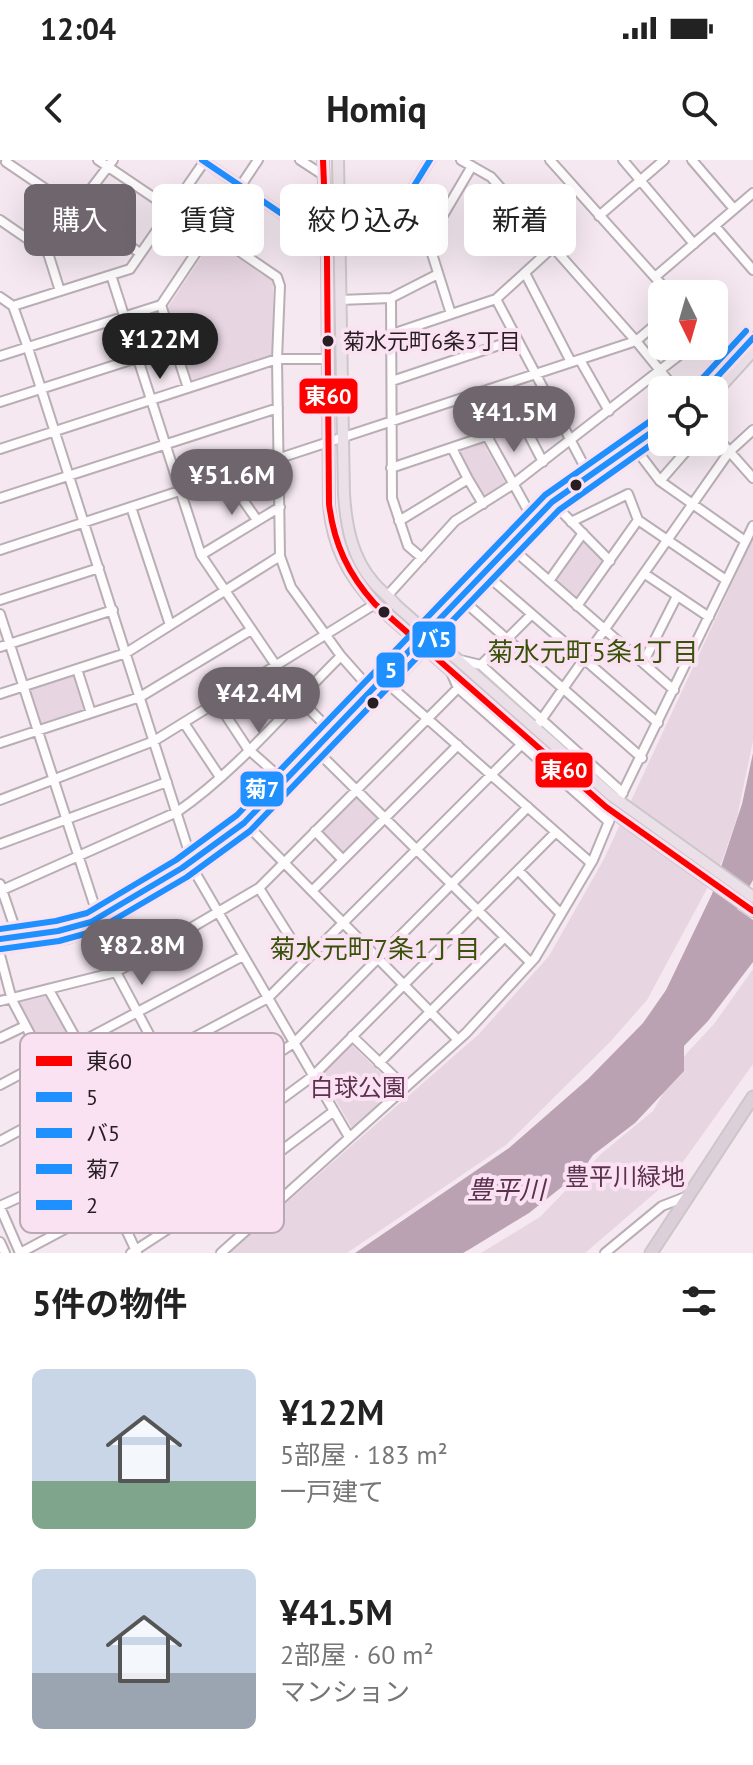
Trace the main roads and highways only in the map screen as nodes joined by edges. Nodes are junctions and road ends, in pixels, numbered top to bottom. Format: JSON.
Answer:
{"nodes":[{"id":1,"x":323,"y":160,"type":"edge"},
{"id":2,"x":338,"y":160,"type":"edge"},
{"id":3,"x":753,"y":338,"type":"edge"},
{"id":4,"x":751,"y":357,"type":"edge"},
{"id":5,"x":719,"y":376,"type":"edge"},
{"id":6,"x":728,"y":380,"type":"edge"},
{"id":7,"x":648,"y":435,"type":"edge"},
{"id":8,"x":648,"y":445,"type":"edge"},
{"id":9,"x":555,"y":505,"type":"junction"},
{"id":10,"x":536,"y":524,"type":"junction"},
{"id":11,"x":432,"y":636,"type":"junction"},
{"id":12,"x":422,"y":645,"type":"junction"},
{"id":13,"x":318,"y":752,"type":"junction"},
{"id":14,"x":638,"y":823,"type":"junction"},
{"id":15,"x":194,"y":865,"type":"junction"},
{"id":16,"x":753,"y":897,"type":"edge"},
{"id":17,"x":753,"y":911,"type":"edge"},
{"id":18,"x":100,"y":923,"type":"junction"},
{"id":19,"x":0,"y":939,"type":"edge"},
{"id":20,"x":0,"y":948,"type":"edge"},
{"id":21,"x":753,"y":1097,"type":"edge"},
{"id":22,"x":651,"y":1253,"type":"edge"}],
"edges":[{"from":1,"to":12,"type":"main road"},
{"from":2,"to":11,"type":"main road"},
{"from":3,"to":5,"type":"main road"},
{"from":4,"to":6,"type":"main road"},
{"from":7,"to":9,"type":"main road"},
{"from":8,"to":9,"type":"main road"},
{"from":9,"to":10,"type":"main road"},
{"from":10,"to":11,"type":"main road"},
{"from":10,"to":11,"type":"main road"},
{"from":11,"to":12,"type":"main road"},
{"from":11,"to":14,"type":"main road"},
{"from":12,"to":13,"type":"main road"},
{"from":12,"to":13,"type":"main road"},
{"from":12,"to":14,"type":"main road"},
{"from":13,"to":15,"type":"main road"},
{"from":13,"to":15,"type":"main road"},
{"from":14,"to":16,"type":"main road"},
{"from":14,"to":17,"type":"main road"},
{"from":15,"to":18,"type":"main road"},
{"from":18,"to":19,"type":"main road"},
{"from":18,"to":20,"type":"main road"},
{"from":21,"to":22,"type":"highway"}]}
